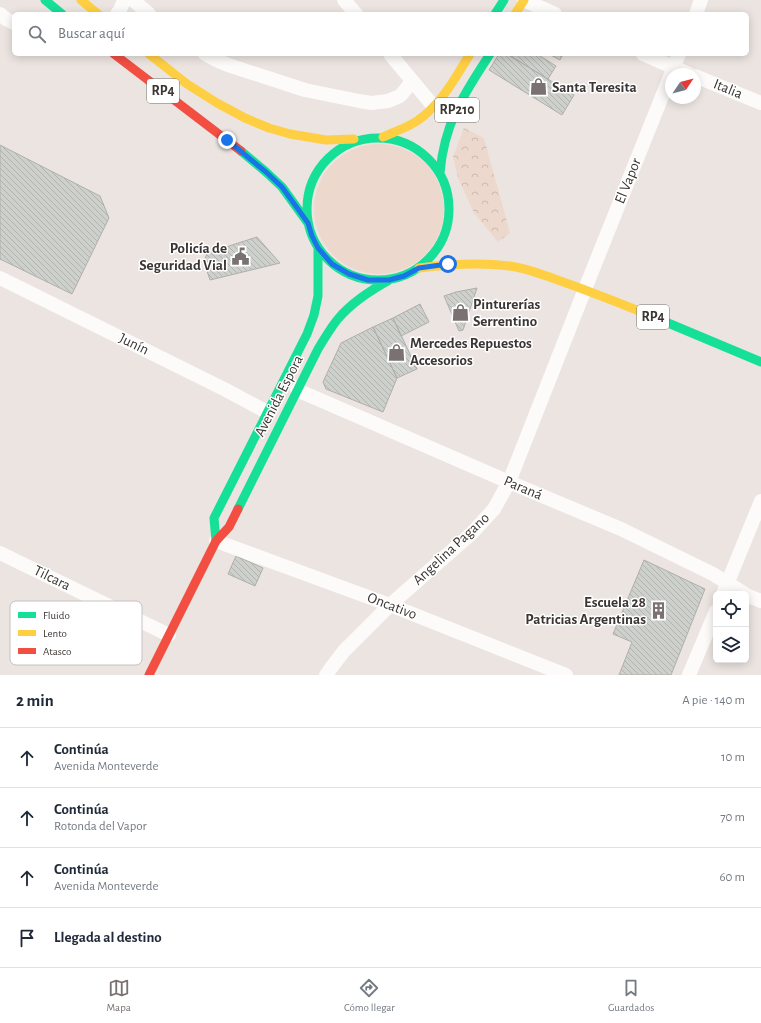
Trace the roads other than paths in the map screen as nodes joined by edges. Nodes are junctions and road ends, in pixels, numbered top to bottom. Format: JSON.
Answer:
{"nodes":[{"id":1,"x":45,"y":0,"type":"edge"},
{"id":2,"x":81,"y":0,"type":"edge"},
{"id":3,"x":124,"y":0,"type":"edge"},
{"id":4,"x":132,"y":0,"type":"edge"},
{"id":5,"x":344,"y":0,"type":"edge"},
{"id":6,"x":504,"y":0,"type":"edge"},
{"id":7,"x":524,"y":0,"type":"edge"},
{"id":8,"x":701,"y":0,"type":"edge"},
{"id":9,"x":60,"y":12,"type":"edge"},
{"id":10,"x":96,"y":12,"type":"edge"},
{"id":11,"x":118,"y":12,"type":"edge"},
{"id":12,"x":147,"y":12,"type":"edge"},
{"id":13,"x":354,"y":12,"type":"edge"},
{"id":14,"x":496,"y":12,"type":"edge"},
{"id":15,"x":516,"y":12,"type":"edge"},
{"id":16,"x":551,"y":12,"type":"edge"},
{"id":17,"x":697,"y":12,"type":"edge"},
{"id":18,"x":0,"y":14,"type":"edge"},
{"id":19,"x":12,"y":22,"type":"edge"},
{"id":20,"x":117,"y":56,"type":"edge"},
{"id":21,"x":152,"y":56,"type":"edge"},
{"id":22,"x":209,"y":56,"type":"edge"},
{"id":23,"x":392,"y":56,"type":"edge"},
{"id":24,"x":469,"y":56,"type":"edge"},
{"id":25,"x":489,"y":56,"type":"edge"},
{"id":26,"x":646,"y":56,"type":"edge"},
{"id":27,"x":678,"y":56,"type":"edge"},
{"id":28,"x":666,"y":68,"type":"edge"},
{"id":29,"x":674,"y":68,"type":"edge"},
{"id":30,"x":701,"y":78,"type":"edge"},
{"id":31,"x":412,"y":81,"type":"junction"},
{"id":32,"x":665,"y":89,"type":"edge"},
{"id":33,"x":761,"y":102,"type":"edge"},
{"id":34,"x":434,"y":107,"type":"junction"},
{"id":35,"x":383,"y":137,"type":"junction"},
{"id":36,"x":359,"y":139,"type":"junction"},
{"id":37,"x":440,"y":173,"type":"junction"},
{"id":38,"x":308,"y":223,"type":"junction"},
{"id":39,"x":318,"y":248,"type":"junction"},
{"id":40,"x":419,"y":268,"type":"junction"},
{"id":41,"x":0,"y":278,"type":"edge"},
{"id":42,"x":389,"y":280,"type":"junction"},
{"id":43,"x":585,"y":289,"type":"junction"},
{"id":44,"x":761,"y":362,"type":"edge"},
{"id":45,"x":297,"y":390,"type":"junction"},
{"id":46,"x":267,"y":412,"type":"junction"},
{"id":47,"x":509,"y":482,"type":"junction"},
{"id":48,"x":761,"y":501,"type":"edge"},
{"id":49,"x":216,"y":541,"type":"junction"},
{"id":50,"x":0,"y":553,"type":"edge"},
{"id":51,"x":725,"y":589,"type":"edge"},
{"id":52,"x":749,"y":596,"type":"edge"},
{"id":53,"x":99,"y":601,"type":"edge"},
{"id":54,"x":761,"y":601,"type":"edge"},
{"id":55,"x":390,"y":605,"type":"junction"},
{"id":56,"x":713,"y":618,"type":"edge"},
{"id":57,"x":142,"y":622,"type":"edge"},
{"id":58,"x":169,"y":635,"type":"junction"},
{"id":59,"x":149,"y":675,"type":"edge"},
{"id":60,"x":326,"y":675,"type":"edge"},
{"id":61,"x":566,"y":675,"type":"edge"},
{"id":62,"x":689,"y":675,"type":"edge"}],
"edges":[{"from":1,"to":9,"type":"main road"},
{"from":2,"to":10,"type":"main road"},
{"from":3,"to":11,"type":"street"},
{"from":4,"to":12,"type":"street"},
{"from":5,"to":13,"type":"street"},
{"from":6,"to":14,"type":"main road"},
{"from":7,"to":15,"type":"main road"},
{"from":7,"to":16,"type":"street"},
{"from":8,"to":17,"type":"street"},
{"from":18,"to":19,"type":"street"},
{"from":20,"to":38,"type":"main road","number":"RP4"},
{"from":21,"to":36,"type":"main road","number":"RP4"},
{"from":22,"to":31,"type":"street"},
{"from":23,"to":31,"type":"street"},
{"from":24,"to":34,"type":"main road","number":"RP4"},
{"from":25,"to":37,"type":"main road","number":"RP210"},
{"from":26,"to":28,"type":"street"},
{"from":27,"to":29,"type":"street","name":"El Vapor"},
{"from":30,"to":33,"type":"street","name":"Italia"},
{"from":31,"to":34,"type":"street"},
{"from":32,"to":43,"type":"street","name":"El Vapor"},
{"from":34,"to":35,"type":"main road","number":"RP4"},
{"from":35,"to":36,"type":"main road","number":"RP4"},
{"from":35,"to":37,"type":"main road","number":"RP4"},
{"from":36,"to":38,"type":"main road","number":"RP4"},
{"from":37,"to":40,"type":"main road","number":"RP4"},
{"from":38,"to":39,"type":"main road","number":"RP4"},
{"from":39,"to":42,"type":"main road","number":"RP4"},
{"from":39,"to":46,"type":"main road","name":"Avenida Espora"},
{"from":40,"to":42,"type":"main road","number":"RP4"},
{"from":40,"to":43,"type":"main road","number":"RP4"},
{"from":41,"to":46,"type":"street","name":"Junín"},
{"from":42,"to":45,"type":"main road","name":"Avenida Espora"},
{"from":43,"to":44,"type":"main road","number":"RP4"},
{"from":43,"to":47,"type":"street","name":"Angelina Pagano"},
{"from":45,"to":47,"type":"street","name":"Paraná"},
{"from":45,"to":49,"type":"main road","name":"Avenida Espora"},
{"from":46,"to":49,"type":"main road","name":"Avenida Espora"},
{"from":47,"to":51,"type":"street","name":"Paraná"},
{"from":47,"to":55,"type":"street","name":"Angelina Pagano"},
{"from":48,"to":51,"type":"street"},
{"from":49,"to":55,"type":"street","name":"Oncativo"},
{"from":49,"to":58,"type":"main road","name":"Avenida Espora"},
{"from":50,"to":53,"type":"street","name":"Tilcara"},
{"from":52,"to":54,"type":"street","name":"Paraná"},
{"from":55,"to":60,"type":"street","name":"Angelina Pagano"},
{"from":55,"to":61,"type":"street","name":"Oncativo"},
{"from":56,"to":62,"type":"street"},
{"from":57,"to":58,"type":"street","name":"Tilcara"},
{"from":58,"to":59,"type":"main road","name":"Avenida Espora"}]}
